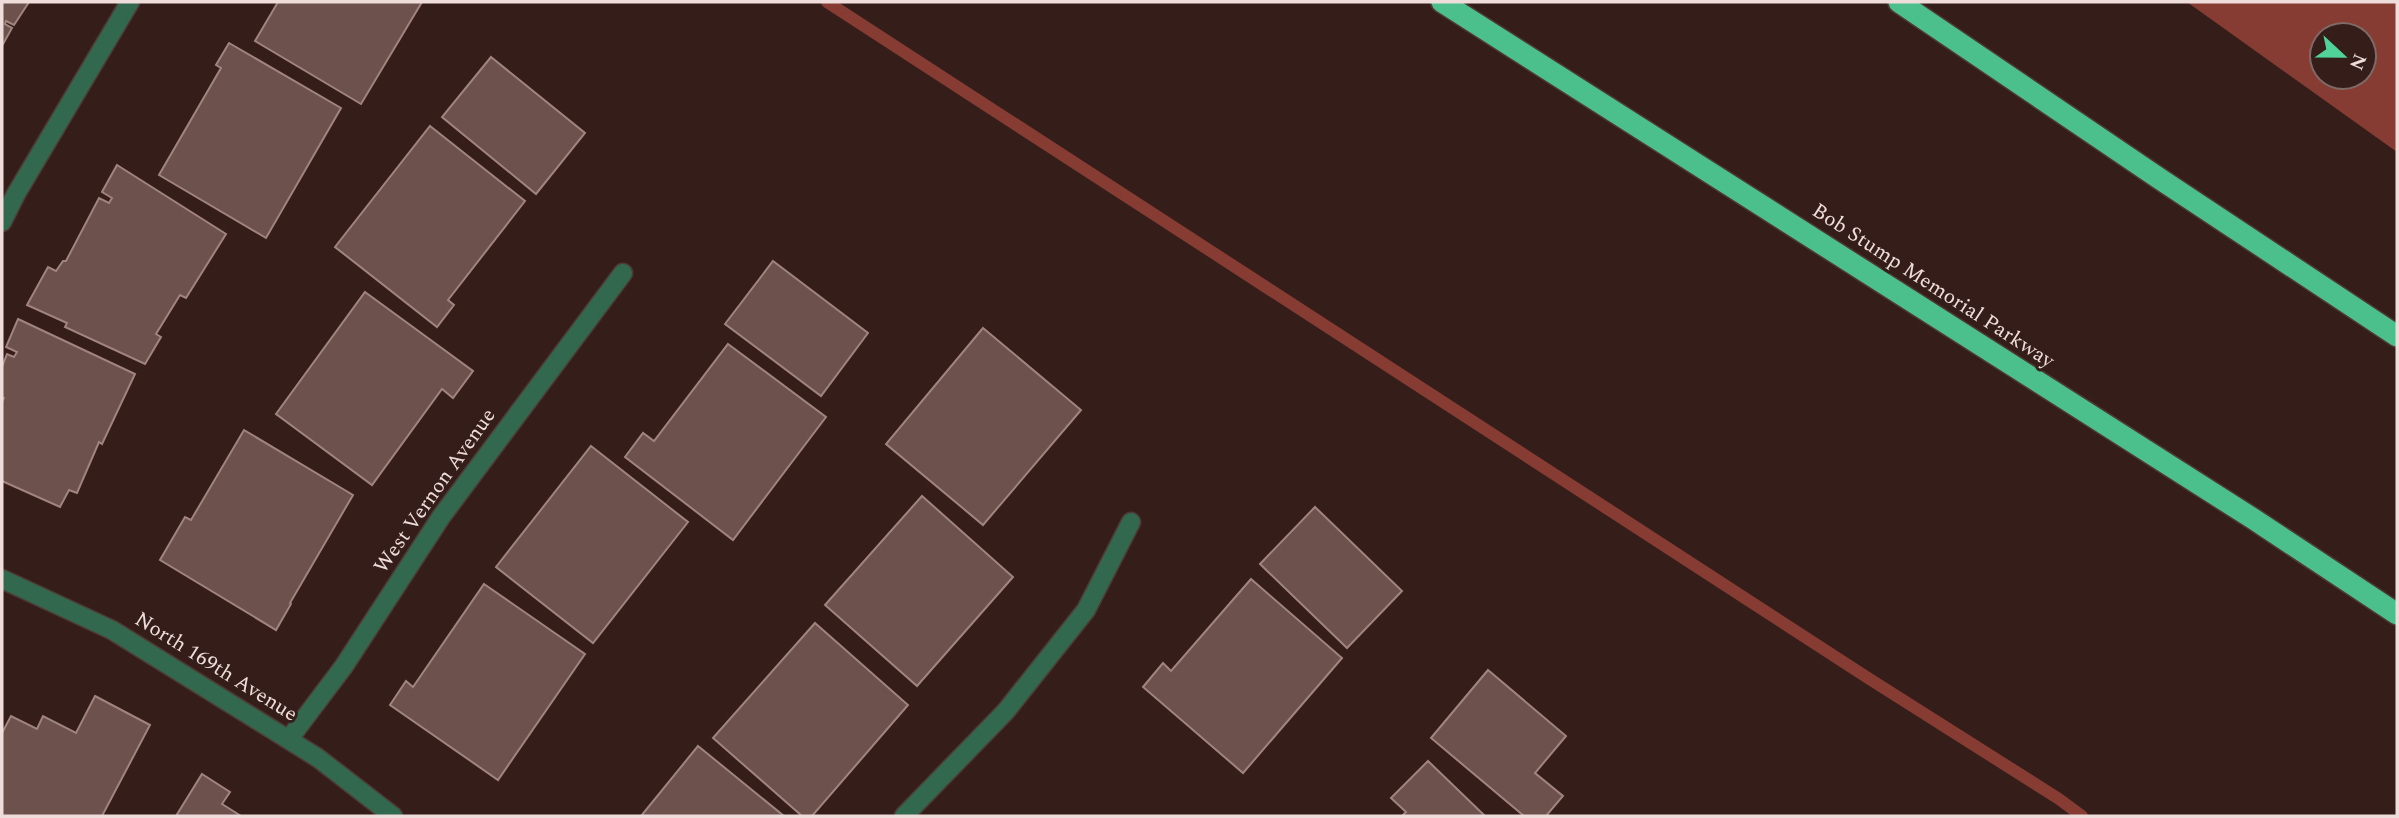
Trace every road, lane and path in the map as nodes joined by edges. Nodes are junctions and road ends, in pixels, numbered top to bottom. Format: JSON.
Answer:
{"nodes":[{"id":1,"x":130,"y":2,"type":"edge"},
{"id":2,"x":1442,"y":2,"type":"edge"},
{"id":3,"x":1899,"y":2,"type":"edge"},
{"id":4,"x":2,"y":222,"type":"edge"},
{"id":5,"x":623,"y":273,"type":"dead end"},
{"id":6,"x":2397,"y":336,"type":"edge"},
{"id":7,"x":1131,"y":522,"type":"dead end"},
{"id":8,"x":2,"y":579,"type":"edge"},
{"id":9,"x":2397,"y":614,"type":"edge"},
{"id":10,"x":289,"y":740,"type":"junction"},
{"id":11,"x":393,"y":816,"type":"edge"},
{"id":12,"x":904,"y":816,"type":"edge"}],
"edges":[{"from":1,"to":4,"type":"street"},
{"from":2,"to":9,"type":"highway","name":"Bob Stump Memorial Parkway"},
{"from":3,"to":6,"type":"highway"},
{"from":5,"to":10,"type":"street","name":"West Vernon Avenue"},
{"from":7,"to":12,"type":"street"},
{"from":8,"to":10,"type":"street","name":"North 169th Avenue"},
{"from":10,"to":11,"type":"street","name":"North 169th Avenue"}]}
